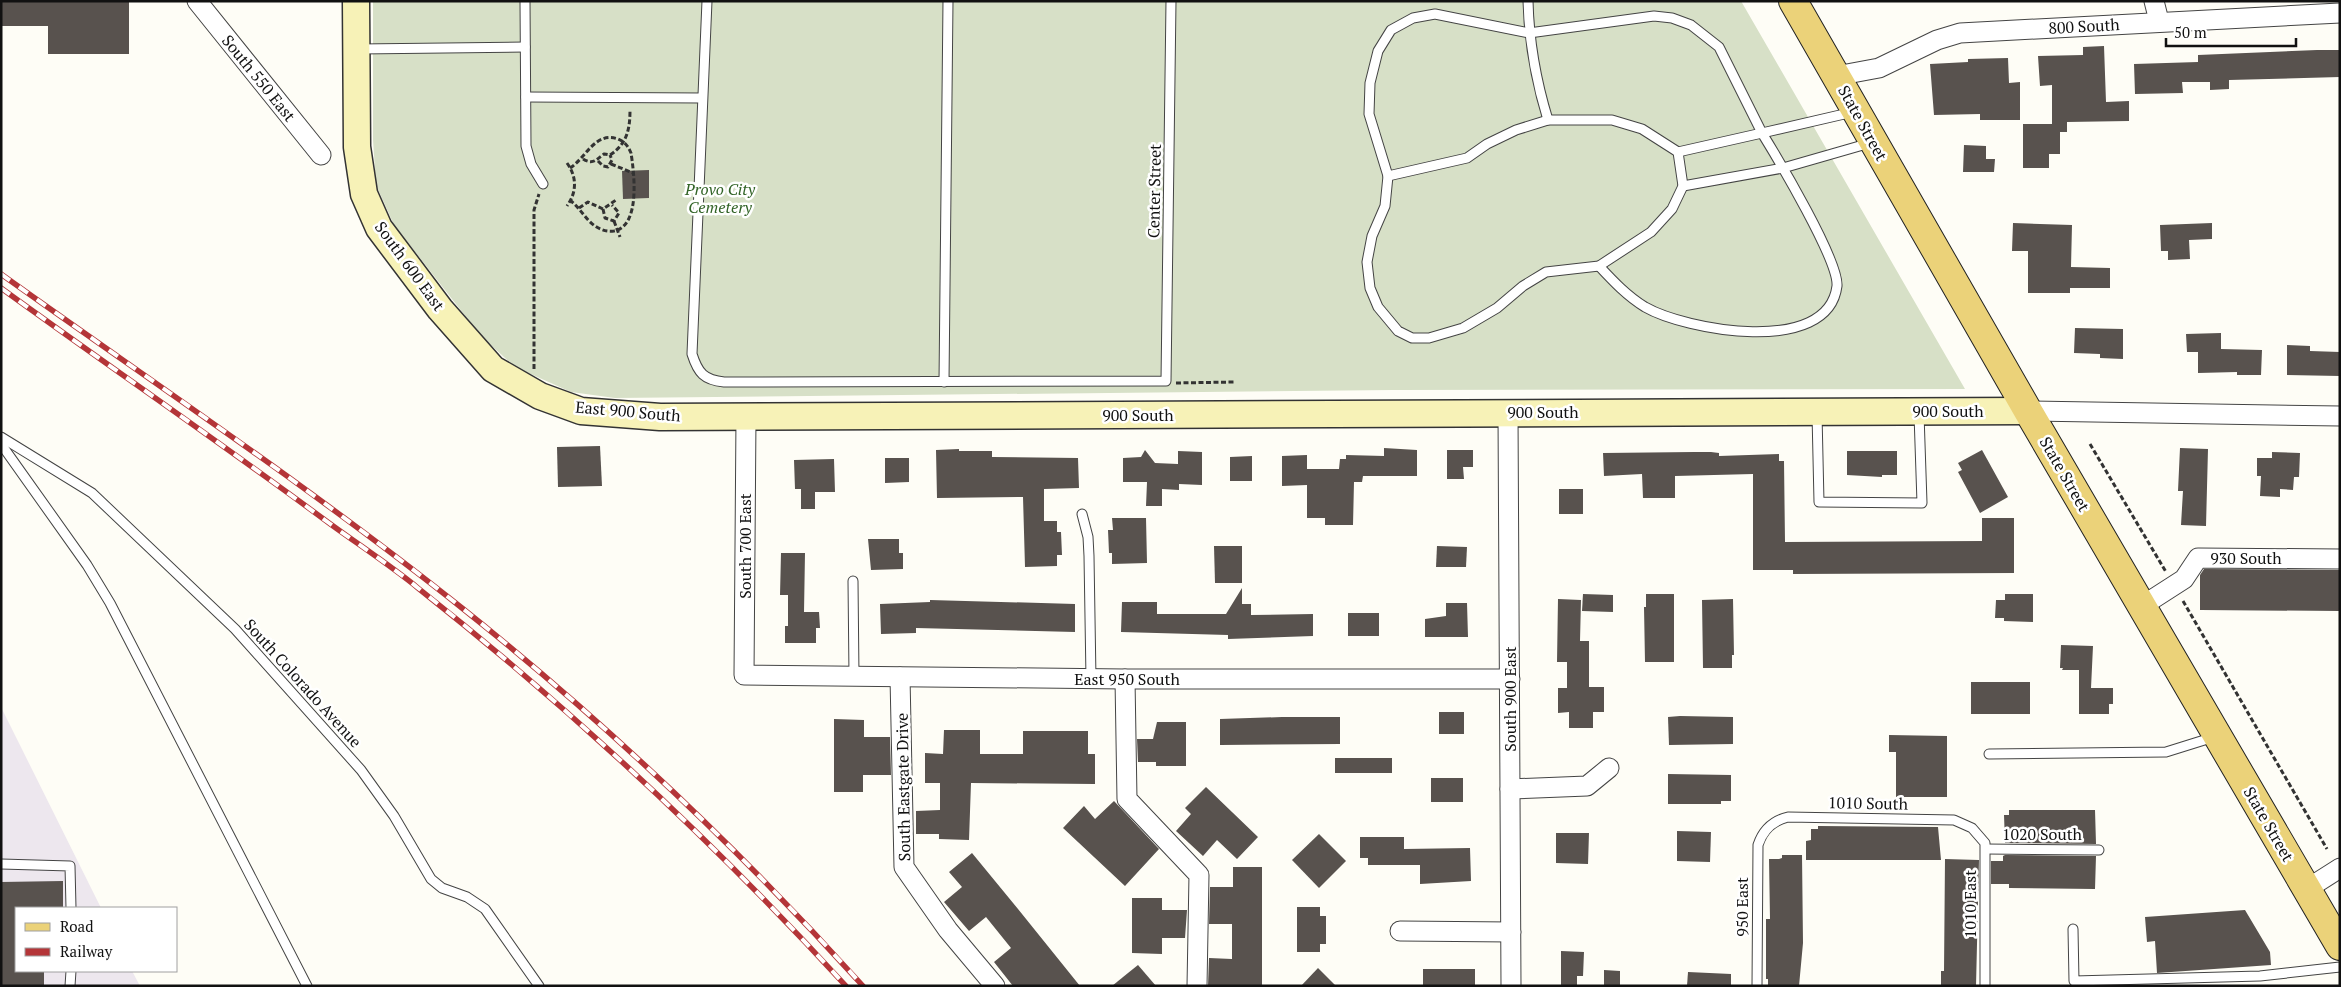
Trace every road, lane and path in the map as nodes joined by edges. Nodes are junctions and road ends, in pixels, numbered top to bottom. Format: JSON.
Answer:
{"nodes":[{"id":1,"x":197,"y":1,"type":"edge"},
{"id":2,"x":356,"y":1,"type":"edge"},
{"id":3,"x":525,"y":1,"type":"edge"},
{"id":4,"x":707,"y":1,"type":"edge"},
{"id":5,"x":948,"y":1,"type":"edge"},
{"id":6,"x":1172,"y":1,"type":"edge"},
{"id":7,"x":1528,"y":1,"type":"edge"},
{"id":8,"x":1793,"y":1,"type":"edge"},
{"id":9,"x":2154,"y":1,"type":"edge"},
{"id":10,"x":2340,"y":13,"type":"edge"},
{"id":11,"x":2159,"y":21,"type":"junction"},
{"id":12,"x":1529,"y":33,"type":"junction"},
{"id":13,"x":525,"y":47,"type":"junction"},
{"id":14,"x":356,"y":49,"type":"junction"},
{"id":15,"x":1836,"y":76,"type":"junction"},
{"id":16,"x":526,"y":97,"type":"junction"},
{"id":17,"x":630,"y":97,"type":"junction"},
{"id":18,"x":702,"y":98,"type":"junction"},
{"id":19,"x":1855,"y":111,"type":"junction"},
{"id":20,"x":1548,"y":120,"type":"junction"},
{"id":21,"x":1762,"y":133,"type":"junction"},
{"id":22,"x":623,"y":142,"type":"junction"},
{"id":23,"x":1873,"y":142,"type":"junction"},
{"id":24,"x":1678,"y":152,"type":"junction"},
{"id":25,"x":321,"y":155,"type":"dead end"},
{"id":26,"x":610,"y":155,"type":"junction"},
{"id":27,"x":582,"y":159,"type":"junction"},
{"id":28,"x":598,"y":161,"type":"junction"},
{"id":29,"x":567,"y":163,"type":"dead end"},
{"id":30,"x":611,"y":164,"type":"junction"},
{"id":31,"x":570,"y":168,"type":"junction"},
{"id":32,"x":1783,"y":168,"type":"junction"},
{"id":33,"x":633,"y":173,"type":"junction"},
{"id":34,"x":1388,"y":176,"type":"junction"},
{"id":35,"x":543,"y":184,"type":"joint"},
{"id":36,"x":1683,"y":186,"type":"junction"},
{"id":37,"x":616,"y":200,"type":"dead end"},
{"id":38,"x":571,"y":201,"type":"junction"},
{"id":39,"x":612,"y":205,"type":"junction"},
{"id":40,"x":567,"y":206,"type":"dead end"},
{"id":41,"x":579,"y":208,"type":"junction"},
{"id":42,"x":603,"y":209,"type":"junction"},
{"id":43,"x":614,"y":221,"type":"junction"},
{"id":44,"x":618,"y":230,"type":"junction"},
{"id":45,"x":620,"y":237,"type":"dead end"},
{"id":46,"x":1599,"y":266,"type":"junction"},
{"id":47,"x":525,"y":376,"type":"junction"},
{"id":48,"x":944,"y":382,"type":"junction"},
{"id":49,"x":1166,"y":382,"type":"junction"},
{"id":50,"x":1234,"y":382,"type":"dead end"},
{"id":51,"x":1919,"y":411,"type":"junction"},
{"id":52,"x":2028,"y":411,"type":"junction"},
{"id":53,"x":1817,"y":412,"type":"junction"},
{"id":54,"x":1508,"y":413,"type":"junction"},
{"id":55,"x":2340,"y":416,"type":"edge"},
{"id":56,"x":746,"y":417,"type":"junction"},
{"id":57,"x":1,"y":437,"type":"edge"},
{"id":58,"x":1,"y":444,"type":"edge"},
{"id":59,"x":2090,"y":444,"type":"dead end"},
{"id":60,"x":1082,"y":514,"type":"dead end"},
{"id":61,"x":2340,"y":559,"type":"edge"},
{"id":62,"x":853,"y":581,"type":"dead end"},
{"id":63,"x":2175,"y":587,"type":"junction"},
{"id":64,"x":2142,"y":606,"type":"junction"},
{"id":65,"x":744,"y":674,"type":"joint"},
{"id":66,"x":854,"y":676,"type":"junction"},
{"id":67,"x":900,"y":677,"type":"junction"},
{"id":68,"x":1091,"y":678,"type":"junction"},
{"id":69,"x":1125,"y":679,"type":"junction"},
{"id":70,"x":1510,"y":679,"type":"junction"},
{"id":71,"x":2218,"y":736,"type":"junction"},
{"id":72,"x":1989,"y":754,"type":"dead end"},
{"id":73,"x":1609,"y":768,"type":"dead end"},
{"id":74,"x":1510,"y":788,"type":"junction"},
{"id":75,"x":1972,"y":828,"type":"joint"},
{"id":76,"x":1765,"y":830,"type":"joint"},
{"id":77,"x":1986,"y":849,"type":"junction"},
{"id":78,"x":2327,"y":849,"type":"dead end"},
{"id":79,"x":2099,"y":850,"type":"dead end"},
{"id":80,"x":1,"y":864,"type":"edge"},
{"id":81,"x":2340,"y":868,"type":"edge"},
{"id":82,"x":2307,"y":889,"type":"junction"},
{"id":83,"x":71,"y":907,"type":"edge"},
{"id":84,"x":2073,"y":929,"type":"dead end"},
{"id":85,"x":1400,"y":931,"type":"dead end"},
{"id":86,"x":1511,"y":932,"type":"junction"},
{"id":87,"x":2340,"y":946,"type":"edge"},
{"id":88,"x":2340,"y":967,"type":"edge"},
{"id":89,"x":71,"y":972,"type":"edge"},
{"id":90,"x":70,"y":986,"type":"edge"},
{"id":91,"x":308,"y":986,"type":"edge"},
{"id":92,"x":539,"y":986,"type":"edge"},
{"id":93,"x":995,"y":986,"type":"edge"},
{"id":94,"x":1197,"y":986,"type":"edge"},
{"id":95,"x":1511,"y":986,"type":"edge"},
{"id":96,"x":1757,"y":986,"type":"edge"},
{"id":97,"x":1985,"y":986,"type":"edge"}],
"edges":[{"from":1,"to":25,"type":"street","name":"South 550 East"},
{"from":2,"to":14,"type":"street","name":"South 600 East"},
{"from":3,"to":13,"type":"lane"},
{"from":4,"to":18,"type":"lane"},
{"from":5,"to":48,"type":"lane"},
{"from":6,"to":49,"type":"lane","name":"Center Street"},
{"from":7,"to":12,"type":"lane"},
{"from":8,"to":15,"type":"main road","name":"State Street"},
{"from":9,"to":11,"type":"street"},
{"from":10,"to":11,"type":"street","name":"800 South"},
{"from":11,"to":15,"type":"street","name":"800 South"},
{"from":12,"to":20,"type":"lane"},
{"from":12,"to":21,"type":"lane"},
{"from":12,"to":34,"type":"lane"},
{"from":13,"to":14,"type":"lane"},
{"from":13,"to":16,"type":"lane"},
{"from":14,"to":47,"type":"street","name":"South 600 East"},
{"from":15,"to":19,"type":"main road","name":"State Street"},
{"from":16,"to":17,"type":"lane"},
{"from":16,"to":35,"type":"lane"},
{"from":17,"to":18,"type":"lane"},
{"from":17,"to":22,"type":"path"},
{"from":18,"to":48,"type":"lane"},
{"from":19,"to":21,"type":"lane"},
{"from":19,"to":23,"type":"main road","name":"State Street"},
{"from":20,"to":24,"type":"lane"},
{"from":20,"to":34,"type":"lane"},
{"from":21,"to":24,"type":"lane"},
{"from":21,"to":32,"type":"lane"},
{"from":22,"to":26,"type":"path"},
{"from":22,"to":27,"type":"path"},
{"from":22,"to":33,"type":"path"},
{"from":23,"to":32,"type":"lane"},
{"from":23,"to":52,"type":"main road","name":"State Street"},
{"from":24,"to":36,"type":"lane"},
{"from":26,"to":28,"type":"path"},
{"from":26,"to":30,"type":"path"},
{"from":27,"to":28,"type":"path"},
{"from":27,"to":31,"type":"path"},
{"from":28,"to":30,"type":"path"},
{"from":29,"to":31,"type":"path"},
{"from":30,"to":33,"type":"path"},
{"from":31,"to":38,"type":"path"},
{"from":32,"to":36,"type":"lane"},
{"from":32,"to":46,"type":"lane"},
{"from":33,"to":44,"type":"path"},
{"from":34,"to":46,"type":"lane"},
{"from":35,"to":47,"type":"path"},
{"from":36,"to":46,"type":"lane"},
{"from":37,"to":39,"type":"path"},
{"from":38,"to":40,"type":"path"},
{"from":38,"to":41,"type":"path"},
{"from":39,"to":42,"type":"path"},
{"from":39,"to":43,"type":"path"},
{"from":41,"to":42,"type":"path"},
{"from":41,"to":44,"type":"path"},
{"from":42,"to":43,"type":"path"},
{"from":43,"to":44,"type":"path"},
{"from":44,"to":45,"type":"path"},
{"from":47,"to":56,"type":"street","name":"East 900 South"},
{"from":48,"to":49,"type":"lane"},
{"from":49,"to":50,"type":"path"},
{"from":51,"to":52,"type":"street","name":"900 South"},
{"from":51,"to":53,"type":"street","name":"900 South"},
{"from":51,"to":53,"type":"lane"},
{"from":52,"to":55,"type":"street","name":"900 South"},
{"from":52,"to":64,"type":"main road","name":"State Street"},
{"from":53,"to":54,"type":"street","name":"900 South"},
{"from":54,"to":56,"type":"street","name":"900 South"},
{"from":54,"to":70,"type":"street","name":"South 900 East"},
{"from":56,"to":65,"type":"street","name":"South 700 East"},
{"from":57,"to":92,"type":"lane","name":"South Colorado Avenue"},
{"from":58,"to":91,"type":"lane"},
{"from":59,"to":63,"type":"path"},
{"from":60,"to":68,"type":"lane"},
{"from":61,"to":63,"type":"street","name":"930 South"},
{"from":62,"to":66,"type":"lane"},
{"from":63,"to":64,"type":"street","name":"930 South"},
{"from":63,"to":78,"type":"path"},
{"from":64,"to":71,"type":"main road","name":"State Street"},
{"from":65,"to":66,"type":"street","name":"East 950 South"},
{"from":66,"to":67,"type":"street","name":"East 950 South"},
{"from":67,"to":68,"type":"street","name":"East 950 South"},
{"from":67,"to":93,"type":"street","name":"South Eastgate Drive"},
{"from":68,"to":69,"type":"street","name":"East 950 South"},
{"from":69,"to":70,"type":"street","name":"East 950 South"},
{"from":69,"to":94,"type":"street"},
{"from":70,"to":74,"type":"street","name":"South 900 East"},
{"from":71,"to":72,"type":"lane"},
{"from":71,"to":82,"type":"main road","name":"State Street"},
{"from":73,"to":74,"type":"street"},
{"from":74,"to":86,"type":"street","name":"South 900 East"},
{"from":75,"to":76,"type":"lane","name":"1010 South"},
{"from":75,"to":77,"type":"lane","name":"1010 East"},
{"from":76,"to":96,"type":"lane","name":"950 East"},
{"from":77,"to":79,"type":"lane","name":"1020 South"},
{"from":77,"to":97,"type":"lane","name":"1010 East"},
{"from":80,"to":83,"type":"lane"},
{"from":81,"to":82,"type":"street"},
{"from":82,"to":87,"type":"main road","name":"State Street"},
{"from":84,"to":88,"type":"lane"},
{"from":85,"to":86,"type":"street"},
{"from":86,"to":95,"type":"street","name":"South 900 East"},
{"from":89,"to":90,"type":"lane"}]}
